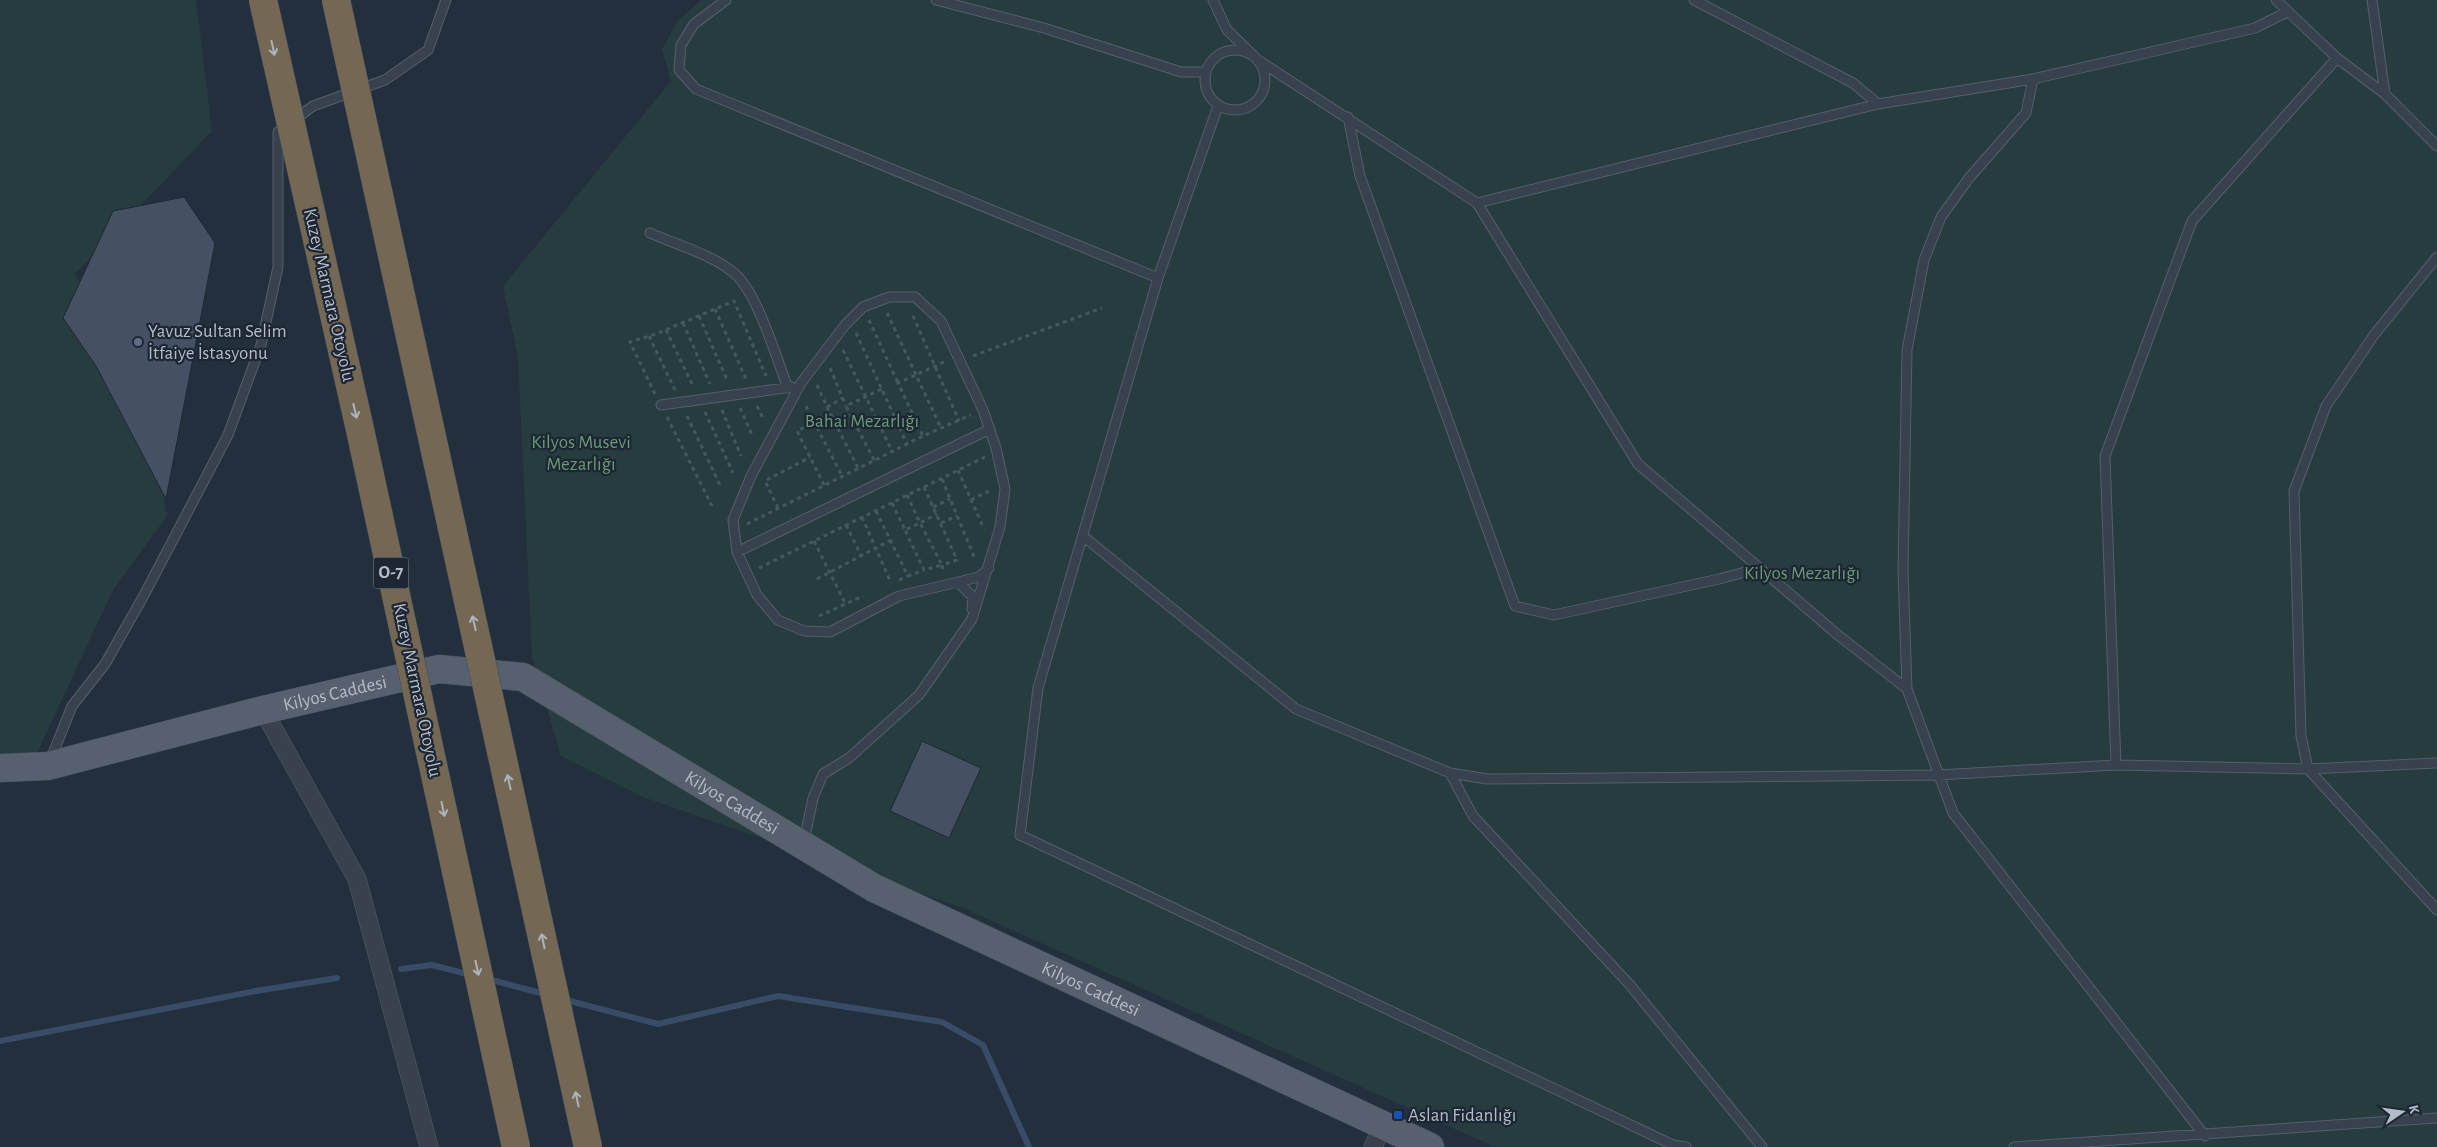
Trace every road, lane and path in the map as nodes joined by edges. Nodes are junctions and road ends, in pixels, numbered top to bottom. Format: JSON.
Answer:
{"nodes":[{"id":1,"x":263,"y":0,"type":"edge"},
{"id":2,"x":336,"y":0,"type":"edge"},
{"id":3,"x":446,"y":0,"type":"edge"},
{"id":4,"x":726,"y":0,"type":"edge"},
{"id":5,"x":936,"y":0,"type":"edge"},
{"id":6,"x":1213,"y":0,"type":"edge"},
{"id":7,"x":1694,"y":0,"type":"edge"},
{"id":8,"x":2276,"y":0,"type":"edge"},
{"id":9,"x":2372,"y":0,"type":"edge"},
{"id":10,"x":2287,"y":12,"type":"junction"},
{"id":11,"x":2337,"y":58,"type":"junction"},
{"id":12,"x":1258,"y":60,"type":"junction"},
{"id":13,"x":1205,"y":72,"type":"junction"},
{"id":14,"x":2033,"y":79,"type":"junction"},
{"id":15,"x":2385,"y":94,"type":"junction"},
{"id":16,"x":1878,"y":104,"type":"junction"},
{"id":17,"x":1218,"y":106,"type":"junction"},
{"id":18,"x":1348,"y":117,"type":"junction"},
{"id":19,"x":2437,"y":146,"type":"edge"},
{"id":20,"x":1477,"y":203,"type":"junction"},
{"id":21,"x":650,"y":234,"type":"dead end"},
{"id":22,"x":2437,"y":257,"type":"edge"},
{"id":23,"x":1158,"y":278,"type":"junction"},
{"id":24,"x":905,"y":297,"type":"junction"},
{"id":25,"x":881,"y":300,"type":"junction"},
{"id":26,"x":863,"y":307,"type":"junction"},
{"id":27,"x":1102,"y":308,"type":"dead end"},
{"id":28,"x":715,"y":309,"type":"junction"},
{"id":29,"x":699,"y":316,"type":"junction"},
{"id":30,"x":850,"y":320,"type":"junction"},
{"id":31,"x":836,"y":336,"type":"junction"},
{"id":32,"x":823,"y":353,"type":"junction"},
{"id":33,"x":960,"y":358,"type":"junction"},
{"id":34,"x":934,"y":366,"type":"junction"},
{"id":35,"x":810,"y":370,"type":"junction"},
{"id":36,"x":916,"y":375,"type":"junction"},
{"id":37,"x":898,"y":382,"type":"junction"},
{"id":38,"x":794,"y":388,"type":"junction"},
{"id":39,"x":882,"y":389,"type":"junction"},
{"id":40,"x":772,"y":391,"type":"junction"},
{"id":41,"x":752,"y":392,"type":"junction"},
{"id":42,"x":734,"y":396,"type":"junction"},
{"id":43,"x":865,"y":397,"type":"junction"},
{"id":44,"x":843,"y":398,"type":"junction"},
{"id":45,"x":661,"y":405,"type":"junction"},
{"id":46,"x":846,"y":406,"type":"junction"},
{"id":47,"x":827,"y":407,"type":"junction"},
{"id":48,"x":983,"y":410,"type":"junction"},
{"id":49,"x":831,"y":414,"type":"junction"},
{"id":50,"x":851,"y":416,"type":"junction"},
{"id":51,"x":959,"y":420,"type":"junction"},
{"id":52,"x":764,"y":421,"type":"dead end"},
{"id":53,"x":815,"y":422,"type":"junction"},
{"id":54,"x":836,"y":424,"type":"junction"},
{"id":55,"x":941,"y":428,"type":"junction"},
{"id":56,"x":990,"y":429,"type":"junction"},
{"id":57,"x":923,"y":436,"type":"junction"},
{"id":58,"x":753,"y":437,"type":"dead end"},
{"id":59,"x":907,"y":444,"type":"junction"},
{"id":60,"x":892,"y":451,"type":"junction"},
{"id":61,"x":997,"y":451,"type":"junction"},
{"id":62,"x":810,"y":457,"type":"junction"},
{"id":63,"x":874,"y":460,"type":"junction"},
{"id":64,"x":858,"y":468,"type":"junction"},
{"id":65,"x":958,"y":470,"type":"junction"},
{"id":66,"x":842,"y":476,"type":"junction"},
{"id":67,"x":942,"y":478,"type":"junction"},
{"id":68,"x":1004,"y":483,"type":"junction"},
{"id":69,"x":824,"y":485,"type":"junction"},
{"id":70,"x":924,"y":487,"type":"junction"},
{"id":71,"x":907,"y":495,"type":"junction"},
{"id":72,"x":950,"y":499,"type":"junction"},
{"id":73,"x":971,"y":500,"type":"junction"},
{"id":74,"x":892,"y":503,"type":"junction"},
{"id":75,"x":712,"y":506,"type":"dead end"},
{"id":76,"x":933,"y":507,"type":"junction"},
{"id":77,"x":778,"y":508,"type":"junction"},
{"id":78,"x":876,"y":510,"type":"junction"},
{"id":79,"x":936,"y":514,"type":"junction"},
{"id":80,"x":957,"y":516,"type":"junction"},
{"id":81,"x":862,"y":518,"type":"junction"},
{"id":82,"x":920,"y":523,"type":"junction"},
{"id":83,"x":941,"y":523,"type":"junction"},
{"id":84,"x":846,"y":525,"type":"junction"},
{"id":85,"x":734,"y":530,"type":"junction"},
{"id":86,"x":905,"y":530,"type":"junction"},
{"id":87,"x":1084,"y":536,"type":"junction"},
{"id":88,"x":891,"y":540,"type":"junction"},
{"id":89,"x":814,"y":541,"type":"junction"},
{"id":90,"x":875,"y":548,"type":"junction"},
{"id":91,"x":993,"y":551,"type":"junction"},
{"id":92,"x":738,"y":552,"type":"junction"},
{"id":93,"x":862,"y":555,"type":"junction"},
{"id":94,"x":942,"y":565,"type":"junction"},
{"id":95,"x":1760,"y":568,"type":"junction"},
{"id":96,"x":924,"y":570,"type":"junction"},
{"id":97,"x":986,"y":571,"type":"junction"},
{"id":98,"x":830,"y":572,"type":"junction"},
{"id":99,"x":747,"y":574,"type":"junction"},
{"id":100,"x":908,"y":576,"type":"junction"},
{"id":101,"x":817,"y":579,"type":"dead end"},
{"id":102,"x":958,"y":582,"type":"junction"},
{"id":103,"x":891,"y":583,"type":"junction"},
{"id":104,"x":946,"y":585,"type":"junction"},
{"id":105,"x":884,"y":587,"type":"dead end"},
{"id":106,"x":868,"y":594,"type":"dead end"},
{"id":107,"x":845,"y":604,"type":"junction"},
{"id":108,"x":812,"y":619,"type":"dead end"},
{"id":109,"x":972,"y":619,"type":"junction"},
{"id":110,"x":1907,"y":689,"type":"junction"},
{"id":111,"x":263,"y":710,"type":"junction"},
{"id":112,"x":2437,"y":763,"type":"edge"},
{"id":113,"x":2116,"y":765,"type":"junction"},
{"id":114,"x":48,"y":766,"type":"junction"},
{"id":115,"x":0,"y":768,"type":"edge"},
{"id":116,"x":2308,"y":769,"type":"junction"},
{"id":117,"x":1450,"y":773,"type":"junction"},
{"id":118,"x":1938,"y":775,"type":"junction"},
{"id":119,"x":803,"y":846,"type":"junction"},
{"id":120,"x":2437,"y":910,"type":"edge"},
{"id":121,"x":2437,"y":1118,"type":"edge"},
{"id":122,"x":1378,"y":1136,"type":"edge"},
{"id":123,"x":2205,"y":1136,"type":"junction"},
{"id":124,"x":429,"y":1147,"type":"edge"},
{"id":125,"x":516,"y":1147,"type":"edge"},
{"id":126,"x":588,"y":1147,"type":"edge"},
{"id":127,"x":1430,"y":1147,"type":"edge"},
{"id":128,"x":1686,"y":1147,"type":"edge"},
{"id":129,"x":1762,"y":1147,"type":"edge"},
{"id":130,"x":2014,"y":1147,"type":"edge"}],
"edges":[{"from":1,"to":125,"type":"highway","name":"Kuzey Marmara Otoyolu","number":"O-7","one_way":true,"bridge":true},
{"from":126,"to":2,"type":"highway","one_way":true,"bridge":true},
{"from":3,"to":114,"type":"lane"},
{"from":4,"to":23,"type":"lane"},
{"from":5,"to":13,"type":"lane"},
{"from":6,"to":12,"type":"lane"},
{"from":7,"to":16,"type":"lane"},
{"from":8,"to":10,"type":"lane"},
{"from":9,"to":15,"type":"lane"},
{"from":10,"to":11,"type":"lane"},
{"from":10,"to":14,"type":"lane"},
{"from":11,"to":15,"type":"lane"},
{"from":11,"to":113,"type":"lane"},
{"from":12,"to":13,"type":"lane"},
{"from":12,"to":17,"type":"lane"},
{"from":12,"to":18,"type":"lane"},
{"from":13,"to":17,"type":"lane"},
{"from":14,"to":16,"type":"lane"},
{"from":14,"to":110,"type":"lane"},
{"from":15,"to":19,"type":"lane"},
{"from":16,"to":20,"type":"lane"},
{"from":17,"to":23,"type":"lane"},
{"from":18,"to":20,"type":"lane"},
{"from":18,"to":95,"type":"lane"},
{"from":20,"to":95,"type":"lane"},
{"from":21,"to":38,"type":"lane"},
{"from":22,"to":116,"type":"lane"},
{"from":23,"to":87,"type":"lane"},
{"from":24,"to":25,"type":"lane"},
{"from":24,"to":33,"type":"lane"},
{"from":24,"to":34,"type":"path"},
{"from":25,"to":26,"type":"lane"},
{"from":25,"to":36,"type":"path"},
{"from":26,"to":30,"type":"lane"},
{"from":26,"to":37,"type":"path"},
{"from":27,"to":33,"type":"path"},
{"from":28,"to":29,"type":"path"},
{"from":28,"to":40,"type":"path"},
{"from":28,"to":41,"type":"path"},
{"from":29,"to":42,"type":"path"},
{"from":29,"to":45,"type":"path"},
{"from":30,"to":31,"type":"lane"},
{"from":30,"to":39,"type":"path"},
{"from":31,"to":32,"type":"lane"},
{"from":31,"to":43,"type":"path"},
{"from":32,"to":35,"type":"lane"},
{"from":32,"to":44,"type":"path"},
{"from":33,"to":34,"type":"path"},
{"from":33,"to":48,"type":"lane"},
{"from":34,"to":36,"type":"path"},
{"from":34,"to":51,"type":"path"},
{"from":35,"to":38,"type":"lane"},
{"from":35,"to":47,"type":"path"},
{"from":36,"to":37,"type":"path"},
{"from":36,"to":55,"type":"path"},
{"from":37,"to":57,"type":"path"},
{"from":38,"to":40,"type":"lane"},
{"from":38,"to":53,"type":"path"},
{"from":38,"to":85,"type":"lane"},
{"from":39,"to":43,"type":"path"},
{"from":39,"to":59,"type":"path"},
{"from":40,"to":41,"type":"lane"},
{"from":41,"to":42,"type":"lane"},
{"from":41,"to":52,"type":"path"},
{"from":42,"to":45,"type":"lane"},
{"from":42,"to":58,"type":"path"},
{"from":43,"to":46,"type":"path"},
{"from":43,"to":60,"type":"path"},
{"from":44,"to":46,"type":"path"},
{"from":44,"to":47,"type":"path"},
{"from":45,"to":75,"type":"path"},
{"from":46,"to":50,"type":"path"},
{"from":47,"to":49,"type":"path"},
{"from":48,"to":51,"type":"path"},
{"from":48,"to":56,"type":"lane"},
{"from":49,"to":53,"type":"path"},
{"from":49,"to":54,"type":"path"},
{"from":50,"to":54,"type":"path"},
{"from":50,"to":63,"type":"path"},
{"from":51,"to":55,"type":"path"},
{"from":53,"to":62,"type":"path"},
{"from":53,"to":66,"type":"path"},
{"from":54,"to":64,"type":"path"},
{"from":55,"to":57,"type":"path"},
{"from":56,"to":61,"type":"lane"},
{"from":56,"to":92,"type":"lane"},
{"from":57,"to":59,"type":"path"},
{"from":59,"to":60,"type":"path"},
{"from":60,"to":63,"type":"path"},
{"from":61,"to":65,"type":"path"},
{"from":61,"to":68,"type":"lane"},
{"from":62,"to":69,"type":"path"},
{"from":62,"to":77,"type":"path"},
{"from":63,"to":64,"type":"path"},
{"from":64,"to":66,"type":"path"},
{"from":65,"to":67,"type":"path"},
{"from":65,"to":73,"type":"path"},
{"from":66,"to":69,"type":"path"},
{"from":67,"to":70,"type":"path"},
{"from":67,"to":72,"type":"path"},
{"from":68,"to":73,"type":"path"},
{"from":68,"to":91,"type":"lane"},
{"from":69,"to":77,"type":"path"},
{"from":70,"to":71,"type":"path"},
{"from":70,"to":76,"type":"path"},
{"from":71,"to":74,"type":"path"},
{"from":71,"to":82,"type":"path"},
{"from":72,"to":76,"type":"path"},
{"from":72,"to":80,"type":"path"},
{"from":73,"to":91,"type":"path"},
{"from":74,"to":78,"type":"path"},
{"from":74,"to":86,"type":"path"},
{"from":76,"to":79,"type":"path"},
{"from":77,"to":85,"type":"path"},
{"from":78,"to":81,"type":"path"},
{"from":78,"to":88,"type":"path"},
{"from":79,"to":82,"type":"path"},
{"from":79,"to":83,"type":"path"},
{"from":80,"to":83,"type":"path"},
{"from":80,"to":97,"type":"path"},
{"from":81,"to":84,"type":"path"},
{"from":81,"to":90,"type":"path"},
{"from":82,"to":86,"type":"path"},
{"from":82,"to":94,"type":"path"},
{"from":83,"to":94,"type":"path"},
{"from":84,"to":89,"type":"path"},
{"from":84,"to":93,"type":"path"},
{"from":85,"to":92,"type":"lane"},
{"from":86,"to":96,"type":"path"},
{"from":87,"to":117,"type":"lane"},
{"from":87,"to":128,"type":"lane"},
{"from":88,"to":90,"type":"path"},
{"from":88,"to":100,"type":"path"},
{"from":89,"to":98,"type":"path"},
{"from":89,"to":99,"type":"path"},
{"from":90,"to":93,"type":"path"},
{"from":90,"to":103,"type":"path"},
{"from":91,"to":97,"type":"lane"},
{"from":92,"to":99,"type":"lane"},
{"from":93,"to":98,"type":"path"},
{"from":94,"to":96,"type":"path"},
{"from":94,"to":104,"type":"path"},
{"from":95,"to":110,"type":"lane"},
{"from":96,"to":100,"type":"path"},
{"from":97,"to":102,"type":"lane"},
{"from":97,"to":109,"type":"lane"},
{"from":98,"to":101,"type":"path"},
{"from":98,"to":107,"type":"path"},
{"from":99,"to":104,"type":"lane"},
{"from":100,"to":103,"type":"path"},
{"from":102,"to":104,"type":"lane"},
{"from":102,"to":109,"type":"lane"},
{"from":103,"to":105,"type":"path"},
{"from":106,"to":107,"type":"path"},
{"from":107,"to":108,"type":"path"},
{"from":109,"to":119,"type":"lane"},
{"from":110,"to":118,"type":"lane"},
{"from":111,"to":114,"type":"main road","name":"Kilyos Caddesi"},
{"from":111,"to":119,"type":"main road","name":"Kilyos Caddesi"},
{"from":111,"to":124,"type":"street"},
{"from":112,"to":116,"type":"lane"},
{"from":113,"to":116,"type":"lane"},
{"from":113,"to":118,"type":"lane"},
{"from":114,"to":115,"type":"main road","name":"Kilyos Caddesi"},
{"from":116,"to":120,"type":"lane"},
{"from":117,"to":118,"type":"lane"},
{"from":117,"to":129,"type":"lane"},
{"from":118,"to":123,"type":"lane"},
{"from":119,"to":122,"type":"main road","name":"Kilyos Caddesi"},
{"from":121,"to":123,"type":"lane"},
{"from":122,"to":127,"type":"main road","name":"Kilyos Caddesi"},
{"from":123,"to":130,"type":"lane"}]}
